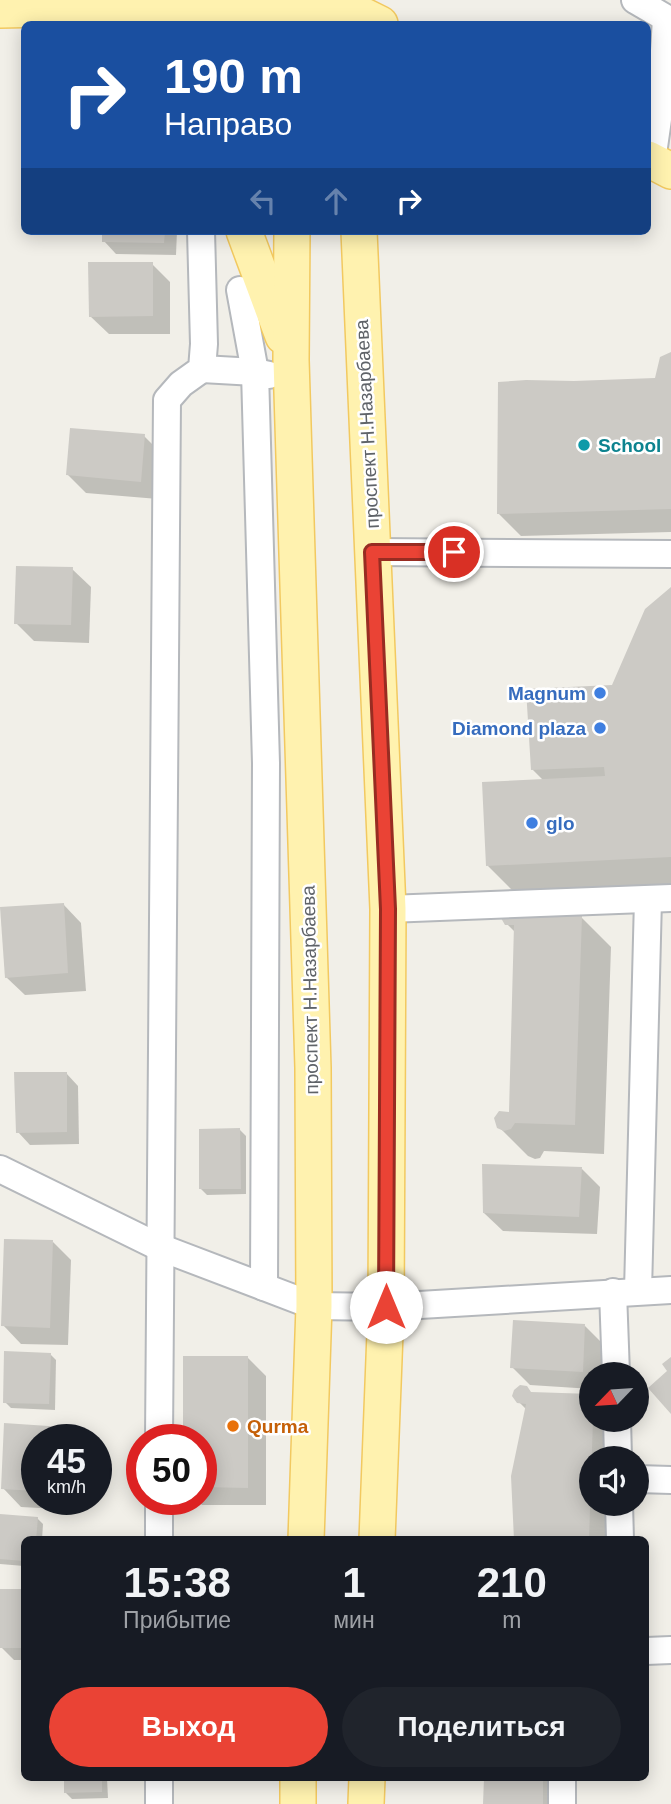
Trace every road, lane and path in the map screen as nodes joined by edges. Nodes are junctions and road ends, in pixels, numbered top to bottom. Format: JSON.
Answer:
{"nodes":[{"id":1,"x":635,"y":0,"type":"edge"},
{"id":2,"x":0,"y":10,"type":"edge"},
{"id":3,"x":293,"y":10,"type":"edge"},
{"id":4,"x":364,"y":15,"type":"edge"},
{"id":5,"x":57,"y":17,"type":"edge"},
{"id":6,"x":668,"y":20,"type":"edge"},
{"id":7,"x":657,"y":164,"type":"edge"},
{"id":8,"x":201,"y":235,"type":"edge"},
{"id":9,"x":245,"y":235,"type":"edge"},
{"id":10,"x":292,"y":235,"type":"edge"},
{"id":11,"x":363,"y":237,"type":"edge"},
{"id":12,"x":240,"y":290,"type":"dead end"},
{"id":13,"x":202,"y":369,"type":"junction"},
{"id":14,"x":293,"y":370,"type":"junction"},
{"id":15,"x":255,"y":372,"type":"junction"},
{"id":16,"x":372,"y":552,"type":"junction"},
{"id":17,"x":671,"y":554,"type":"edge"},
{"id":18,"x":659,"y":899,"type":"edge"},
{"id":19,"x":388,"y":909,"type":"junction"},
{"id":20,"x":0,"y":1169,"type":"edge"},
{"id":21,"x":159,"y":1247,"type":"junction"},
{"id":22,"x":264,"y":1287,"type":"junction"},
{"id":23,"x":671,"y":1290,"type":"edge"},
{"id":24,"x":626,"y":1292,"type":"junction"},
{"id":25,"x":314,"y":1306,"type":"junction"},
{"id":26,"x":386,"y":1307,"type":"junction"},
{"id":27,"x":617,"y":1362,"type":"edge"},
{"id":28,"x":159,"y":1424,"type":"edge"},
{"id":29,"x":649,"y":1479,"type":"edge"},
{"id":30,"x":671,"y":1480,"type":"edge"},
{"id":31,"x":159,"y":1515,"type":"edge"},
{"id":32,"x":619,"y":1516,"type":"edge"},
{"id":33,"x":159,"y":1536,"type":"edge"},
{"id":34,"x":306,"y":1536,"type":"edge"},
{"id":35,"x":377,"y":1536,"type":"edge"},
{"id":36,"x":620,"y":1536,"type":"edge"},
{"id":37,"x":649,"y":1650,"type":"edge"},
{"id":38,"x":671,"y":1650,"type":"edge"},
{"id":39,"x":159,"y":1781,"type":"edge"},
{"id":40,"x":299,"y":1781,"type":"edge"},
{"id":41,"x":367,"y":1781,"type":"edge"},
{"id":42,"x":562,"y":1781,"type":"edge"},
{"id":43,"x":159,"y":1804,"type":"edge"},
{"id":44,"x":298,"y":1804,"type":"edge"},
{"id":45,"x":366,"y":1804,"type":"edge"},
{"id":46,"x":562,"y":1804,"type":"edge"}],
"edges":[{"from":1,"to":6,"type":"street"},
{"from":2,"to":5,"type":"main road"},
{"from":3,"to":4,"type":"main road"},
{"from":3,"to":5,"type":"main road"},
{"from":6,"to":7,"type":"street"},
{"from":8,"to":13,"type":"street"},
{"from":9,"to":14,"type":"main road"},
{"from":10,"to":14,"type":"main road","name":"проспект Н.Назарбаева"},
{"from":11,"to":16,"type":"main road","name":"проспект Н.Назарбаева"},
{"from":12,"to":15,"type":"street"},
{"from":13,"to":15,"type":"street"},
{"from":13,"to":21,"type":"street"},
{"from":14,"to":15,"type":"street"},
{"from":14,"to":25,"type":"main road","name":"проспект Н.Назарбаева"},
{"from":15,"to":22,"type":"street"},
{"from":16,"to":17,"type":"street"},
{"from":16,"to":19,"type":"main road","name":"проспект Н.Назарбаева"},
{"from":18,"to":19,"type":"street"},
{"from":18,"to":24,"type":"street"},
{"from":19,"to":26,"type":"main road","name":"проспект Н.Назарбаева"},
{"from":20,"to":21,"type":"street"},
{"from":21,"to":22,"type":"street"},
{"from":21,"to":28,"type":"street"},
{"from":22,"to":25,"type":"street"},
{"from":23,"to":24,"type":"street"},
{"from":24,"to":26,"type":"street"},
{"from":24,"to":27,"type":"street"},
{"from":25,"to":26,"type":"street"},
{"from":25,"to":34,"type":"main road","name":"проспект Н.Назарбаева"},
{"from":26,"to":35,"type":"main road","name":"проспект Н.Назарбаева"},
{"from":29,"to":30,"type":"street"},
{"from":31,"to":33,"type":"street"},
{"from":32,"to":36,"type":"street"},
{"from":37,"to":38,"type":"street"},
{"from":39,"to":43,"type":"street"},
{"from":40,"to":44,"type":"main road"},
{"from":41,"to":45,"type":"main road"},
{"from":42,"to":46,"type":"street"}]}
